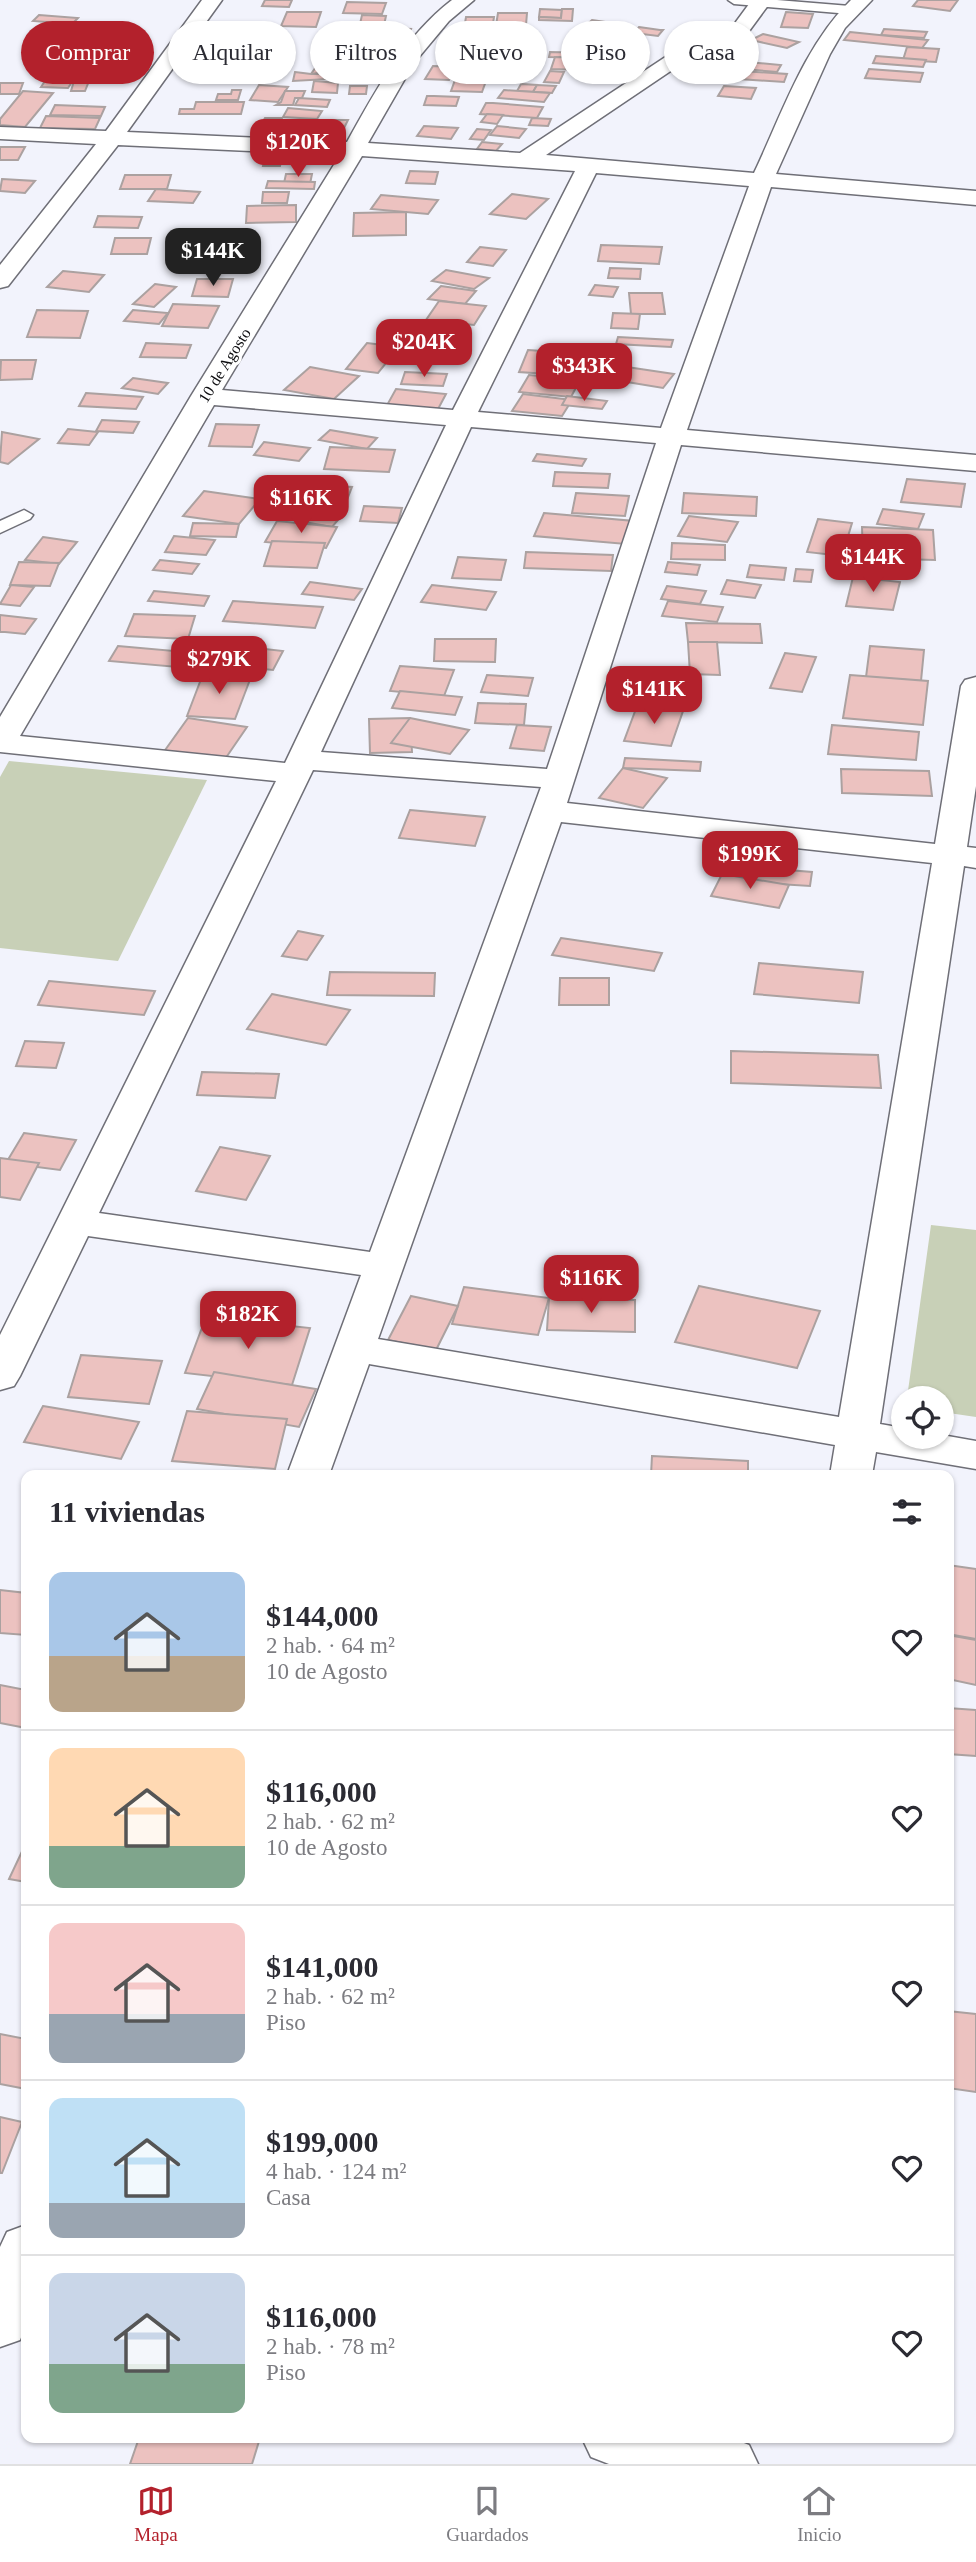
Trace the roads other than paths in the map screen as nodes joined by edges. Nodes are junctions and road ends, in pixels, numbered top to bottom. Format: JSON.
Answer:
{"nodes":[{"id":1,"x":212,"y":0,"type":"edge"},
{"id":2,"x":464,"y":0,"type":"edge"},
{"id":3,"x":734,"y":0,"type":"edge"},
{"id":4,"x":761,"y":1,"type":"edge"},
{"id":5,"x":856,"y":5,"type":"edge"},
{"id":6,"x":0,"y":133,"type":"edge"},
{"id":7,"x":112,"y":138,"type":"junction"},
{"id":8,"x":357,"y":149,"type":"junction"},
{"id":9,"x":524,"y":160,"type":"junction"},
{"id":10,"x":589,"y":165,"type":"junction"},
{"id":11,"x":762,"y":180,"type":"junction"},
{"id":12,"x":976,"y":198,"type":"edge"},
{"id":13,"x":0,"y":281,"type":"edge"},
{"id":14,"x":204,"y":397,"type":"junction"},
{"id":15,"x":461,"y":420,"type":"junction"},
{"id":16,"x":671,"y":437,"type":"junction"},
{"id":17,"x":976,"y":463,"type":"edge"},
{"id":18,"x":24,"y":515,"type":"dead end"},
{"id":19,"x":0,"y":528,"type":"edge"},
{"id":20,"x":976,"y":686,"type":"edge"},
{"id":21,"x":0,"y":743,"type":"edge"},
{"id":22,"x":298,"y":767,"type":"junction"},
{"id":23,"x":559,"y":779,"type":"junction"},
{"id":24,"x":549,"y":811,"type":"junction"},
{"id":25,"x":962,"y":857,"type":"edge"},
{"id":26,"x":77,"y":1222,"type":"junction"},
{"id":27,"x":384,"y":1266,"type":"junction"},
{"id":28,"x":16,"y":1307,"type":"edge"},
{"id":29,"x":354,"y":1348,"type":"junction"},
{"id":30,"x":0,"y":1376,"type":"edge"},
{"id":31,"x":976,"y":1455,"type":"edge"},
{"id":32,"x":855,"y":1456,"type":"edge"},
{"id":33,"x":310,"y":1470,"type":"edge"},
{"id":34,"x":21,"y":2265,"type":"edge"},
{"id":35,"x":8,"y":2307,"type":"edge"},
{"id":36,"x":637,"y":2443,"type":"edge"},
{"id":37,"x":699,"y":2455,"type":"edge"}],
"edges":[{"from":1,"to":7,"type":"street"},
{"from":2,"to":8,"type":"street","name":"10 de Agosto"},
{"from":3,"to":4,"type":"lane"},
{"from":4,"to":5,"type":"lane"},
{"from":4,"to":9,"type":"street"},
{"from":5,"to":11,"type":"street"},
{"from":6,"to":7,"type":"street"},
{"from":7,"to":8,"type":"street"},
{"from":7,"to":13,"type":"street"},
{"from":8,"to":9,"type":"street"},
{"from":8,"to":14,"type":"street","name":"10 de Agosto"},
{"from":9,"to":10,"type":"street"},
{"from":10,"to":11,"type":"street"},
{"from":10,"to":15,"type":"street"},
{"from":11,"to":12,"type":"street"},
{"from":11,"to":16,"type":"street"},
{"from":14,"to":15,"type":"street"},
{"from":14,"to":21,"type":"street","name":"10 de Agosto"},
{"from":15,"to":16,"type":"street"},
{"from":15,"to":22,"type":"street"},
{"from":16,"to":17,"type":"street"},
{"from":16,"to":23,"type":"street"},
{"from":18,"to":19,"type":"lane"},
{"from":20,"to":25,"type":"street"},
{"from":21,"to":22,"type":"street"},
{"from":22,"to":23,"type":"street"},
{"from":22,"to":26,"type":"street"},
{"from":23,"to":24,"type":"street"},
{"from":24,"to":25,"type":"street"},
{"from":24,"to":27,"type":"street"},
{"from":25,"to":32,"type":"street"},
{"from":26,"to":27,"type":"street"},
{"from":26,"to":28,"type":"street"},
{"from":27,"to":29,"type":"street"},
{"from":28,"to":30,"type":"street"},
{"from":29,"to":32,"type":"street"},
{"from":29,"to":33,"type":"street"},
{"from":31,"to":32,"type":"street"},
{"from":34,"to":35,"type":"street"},
{"from":36,"to":37,"type":"street"}]}
